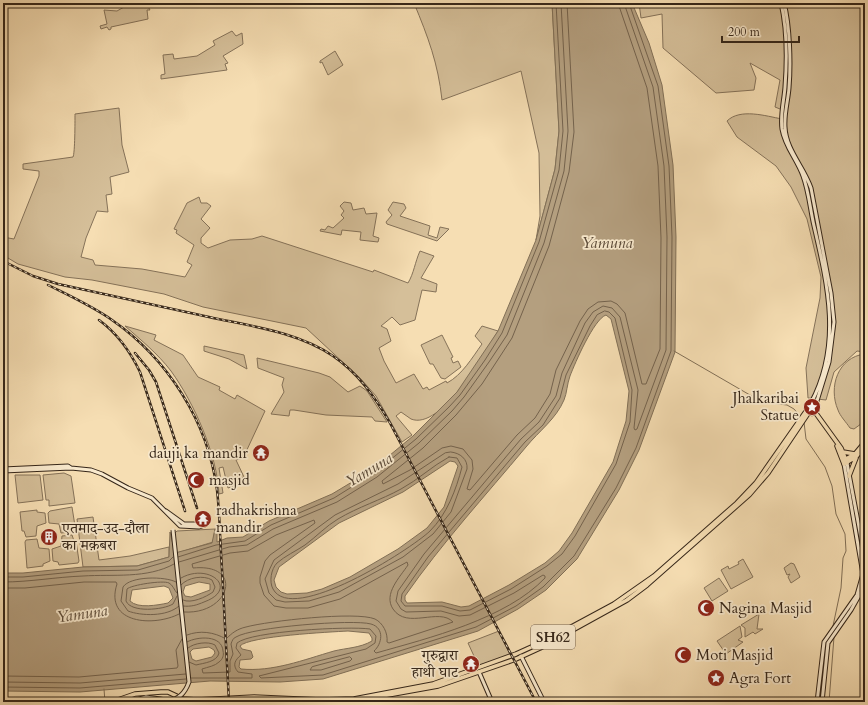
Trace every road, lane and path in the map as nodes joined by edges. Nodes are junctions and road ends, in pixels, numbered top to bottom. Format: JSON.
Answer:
{"nodes":[{"id":1,"x":781,"y":3,"type":"edge"},
{"id":2,"x":784,"y":3,"type":"edge"},
{"id":3,"x":811,"y":403,"type":"junction"},
{"id":4,"x":816,"y":404,"type":"junction"},
{"id":5,"x":808,"y":411,"type":"junction"},
{"id":6,"x":816,"y":412,"type":"junction"},
{"id":7,"x":800,"y":423,"type":"junction"},
{"id":8,"x":865,"y":442,"type":"edge"},
{"id":9,"x":837,"y":445,"type":"junction"},
{"id":10,"x":865,"y":446,"type":"edge"},
{"id":11,"x":843,"y":452,"type":"junction"},
{"id":12,"x":856,"y":455,"type":"junction"},
{"id":13,"x":845,"y":462,"type":"junction"},
{"id":14,"x":3,"y":469,"type":"edge"},
{"id":15,"x":849,"y":476,"type":"junction"},
{"id":16,"x":176,"y":522,"type":"junction"},
{"id":17,"x":189,"y":526,"type":"dead end"},
{"id":18,"x":865,"y":559,"type":"edge"},
{"id":19,"x":864,"y":575,"type":"edge"},
{"id":20,"x":864,"y":580,"type":"edge"},
{"id":21,"x":865,"y":585,"type":"edge"},
{"id":22,"x":864,"y":589,"type":"edge"},
{"id":23,"x":845,"y":614,"type":"junction"},
{"id":24,"x":829,"y":637,"type":"junction"},
{"id":25,"x":521,"y":656,"type":"junction"},
{"id":26,"x":821,"y":659,"type":"junction"},
{"id":27,"x":825,"y":659,"type":"junction"},
{"id":28,"x":479,"y":672,"type":"junction"},
{"id":29,"x":136,"y":701,"type":"edge"},
{"id":30,"x":160,"y":701,"type":"edge"},
{"id":31,"x":189,"y":701,"type":"edge"},
{"id":32,"x":70,"y":702,"type":"edge"},
{"id":33,"x":77,"y":702,"type":"edge"},
{"id":34,"x":112,"y":702,"type":"edge"},
{"id":35,"x":123,"y":702,"type":"edge"},
{"id":36,"x":130,"y":702,"type":"edge"},
{"id":37,"x":221,"y":702,"type":"edge"},
{"id":38,"x":303,"y":702,"type":"edge"},
{"id":39,"x":349,"y":702,"type":"edge"},
{"id":40,"x":492,"y":702,"type":"edge"},
{"id":41,"x":544,"y":702,"type":"edge"},
{"id":42,"x":817,"y":702,"type":"edge"},
{"id":43,"x":822,"y":702,"type":"edge"}],
"edges":[{"from":1,"to":3,"type":"main road"},
{"from":2,"to":4,"type":"main road"},
{"from":3,"to":4,"type":"main road"},
{"from":3,"to":5,"type":"main road"},
{"from":4,"to":6,"type":"main road"},
{"from":5,"to":6,"type":"main road"},
{"from":5,"to":7,"type":"main road","number":"SH62"},
{"from":6,"to":9,"type":"main road"},
{"from":7,"to":25,"type":"main road","number":"SH62"},
{"from":7,"to":31,"type":"main road","number":"SH62"},
{"from":8,"to":12,"type":"main road"},
{"from":9,"to":11,"type":"main road"},
{"from":9,"to":13,"type":"main road"},
{"from":10,"to":12,"type":"main road"},
{"from":11,"to":12,"type":"main road"},
{"from":11,"to":13,"type":"main road"},
{"from":12,"to":13,"type":"main road"},
{"from":12,"to":15,"type":"main road"},
{"from":13,"to":15,"type":"main road"},
{"from":13,"to":19,"type":"main road"},
{"from":14,"to":16,"type":"main road"},
{"from":15,"to":18,"type":"main road"},
{"from":16,"to":17,"type":"main road"},
{"from":16,"to":30,"type":"main road","bridge":true},
{"from":19,"to":20,"type":"main road"},
{"from":20,"to":23,"type":"main road"},
{"from":21,"to":22,"type":"main road"},
{"from":22,"to":23,"type":"main road"},
{"from":23,"to":24,"type":"main road"},
{"from":24,"to":26,"type":"main road"},
{"from":24,"to":27,"type":"main road"},
{"from":25,"to":28,"type":"main road","number":"SH62"},
{"from":25,"to":41,"type":"main road"},
{"from":26,"to":27,"type":"main road"},
{"from":26,"to":42,"type":"main road"},
{"from":27,"to":43,"type":"main road"},
{"from":28,"to":39,"type":"main road","number":"SH62"},
{"from":28,"to":40,"type":"main road"},
{"from":29,"to":30,"type":"main road"},
{"from":29,"to":35,"type":"main road"},
{"from":29,"to":36,"type":"main road"},
{"from":31,"to":34,"type":"main road","number":"SH62"},
{"from":32,"to":33,"type":"main road"},
{"from":37,"to":38,"type":"main road"}]}
